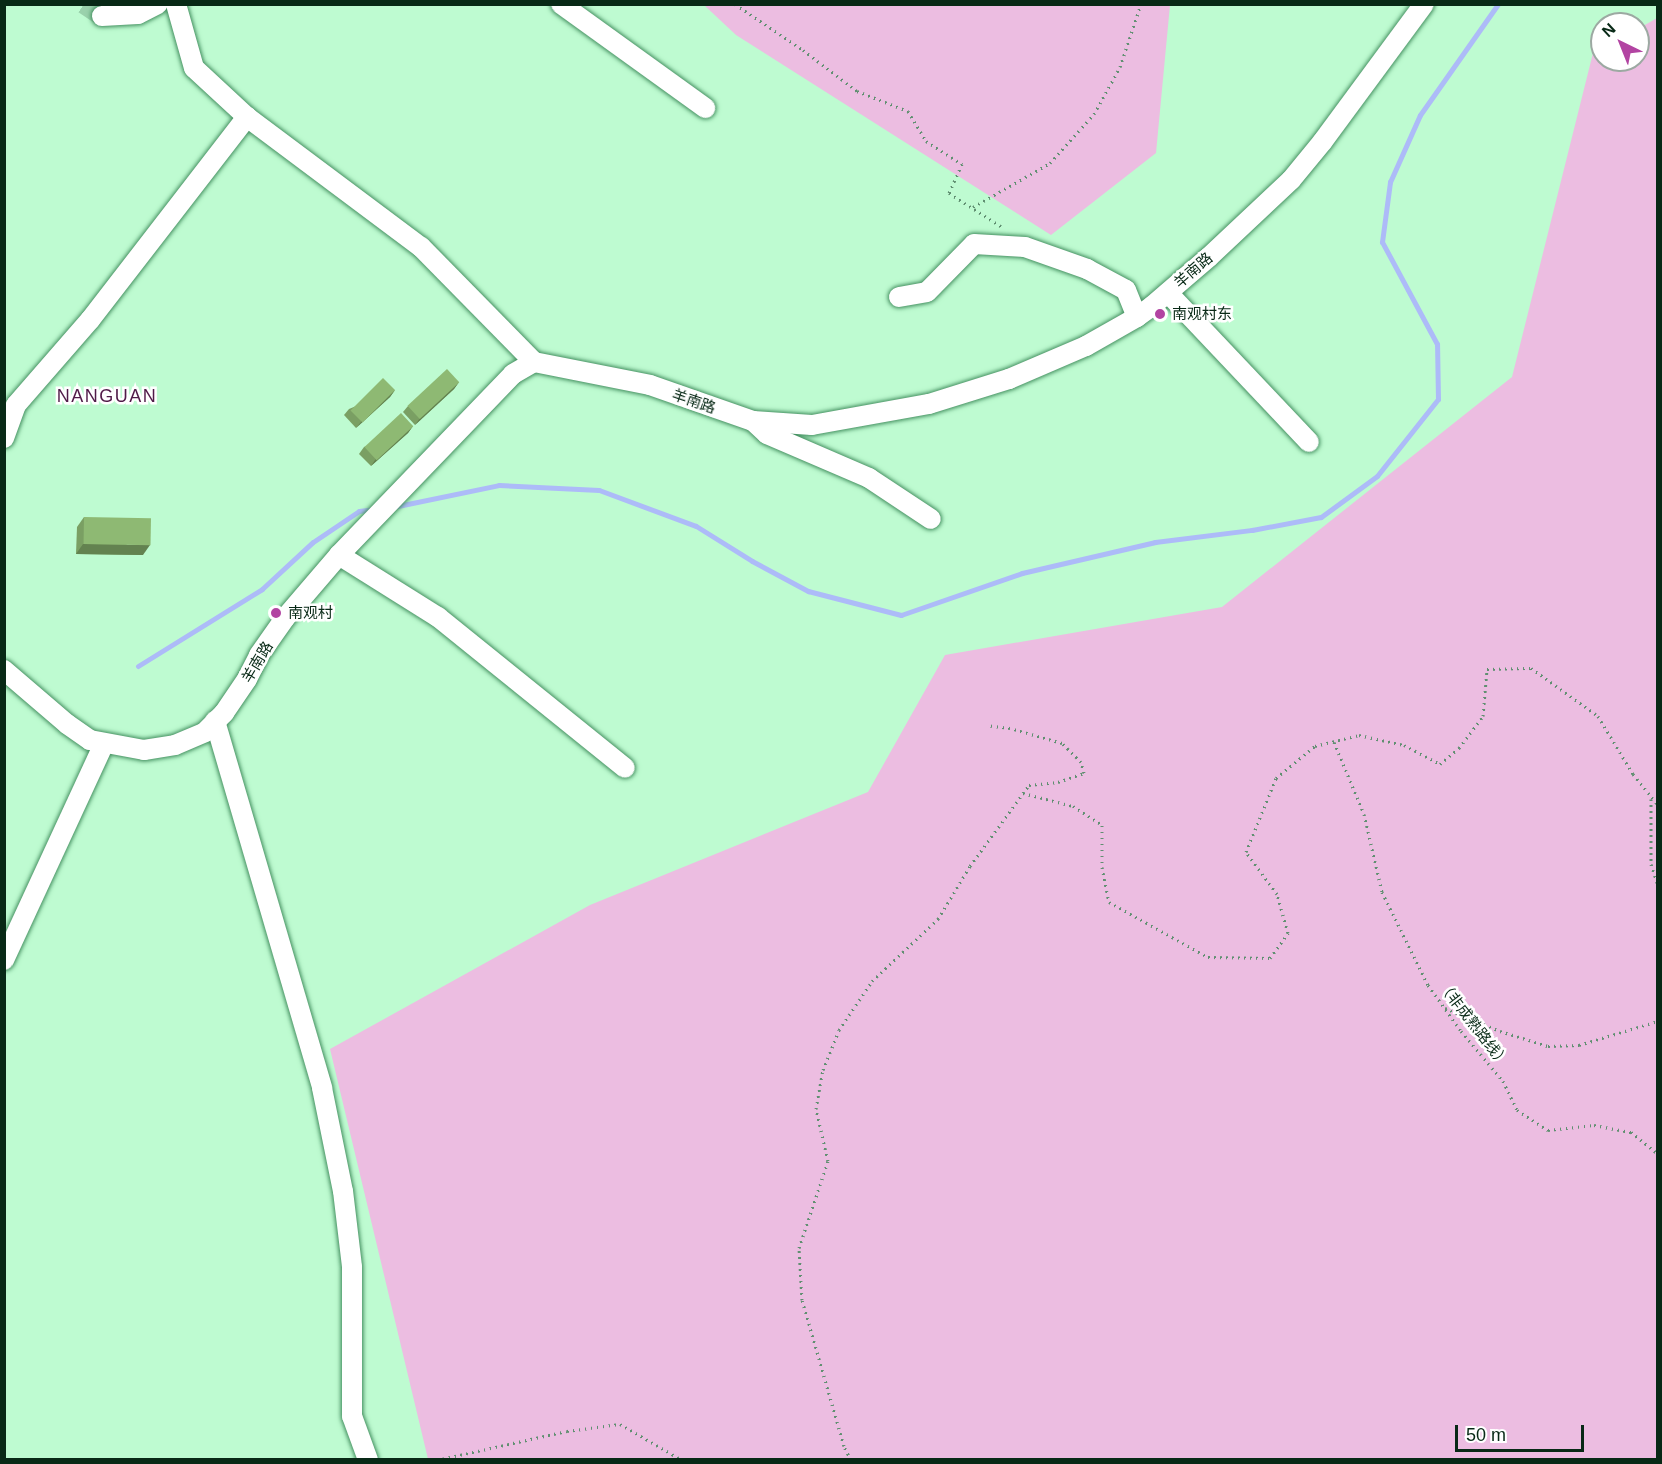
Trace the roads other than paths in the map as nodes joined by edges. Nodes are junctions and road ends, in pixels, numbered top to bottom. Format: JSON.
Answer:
{"nodes":[{"id":1,"x":158,"y":4,"type":"edge"},
{"id":2,"x":176,"y":4,"type":"edge"},
{"id":3,"x":561,"y":4,"type":"edge"},
{"id":4,"x":1424,"y":4,"type":"edge"},
{"id":5,"x":102,"y":16,"type":"tunnel mouth"},
{"id":6,"x":705,"y":108,"type":"dead end"},
{"id":7,"x":248,"y":117,"type":"junction"},
{"id":8,"x":1168,"y":293,"type":"junction"},
{"id":9,"x":899,"y":297,"type":"dead end"},
{"id":10,"x":1137,"y":318,"type":"junction"},
{"id":11,"x":534,"y":362,"type":"junction"},
{"id":12,"x":753,"y":421,"type":"junction"},
{"id":13,"x":4,"y":438,"type":"edge"},
{"id":14,"x":1309,"y":442,"type":"dead end"},
{"id":15,"x":931,"y":519,"type":"dead end"},
{"id":16,"x":339,"y":555,"type":"junction"},
{"id":17,"x":4,"y":670,"type":"edge"},
{"id":18,"x":215,"y":722,"type":"junction"},
{"id":19,"x":104,"y":744,"type":"junction"},
{"id":20,"x":625,"y":768,"type":"dead end"},
{"id":21,"x":4,"y":960,"type":"edge"},
{"id":22,"x":368,"y":1460,"type":"edge"}],
"edges":[{"from":1,"to":5,"type":"street"},
{"from":2,"to":7,"type":"street"},
{"from":3,"to":6,"type":"street"},
{"from":4,"to":8,"type":"street","name":"羊南路"},
{"from":7,"to":11,"type":"street"},
{"from":7,"to":13,"type":"street"},
{"from":8,"to":10,"type":"street","name":"羊南路"},
{"from":8,"to":14,"type":"street"},
{"from":9,"to":10,"type":"street"},
{"from":10,"to":12,"type":"street","name":"羊南路"},
{"from":11,"to":12,"type":"street","name":"羊南路"},
{"from":11,"to":16,"type":"street","name":"羊南路"},
{"from":12,"to":15,"type":"street"},
{"from":16,"to":18,"type":"street","name":"羊南路"},
{"from":16,"to":20,"type":"street"},
{"from":17,"to":19,"type":"street","name":"羊南路"},
{"from":18,"to":19,"type":"street","name":"羊南路"},
{"from":18,"to":22,"type":"street"},
{"from":19,"to":21,"type":"street"}]}
